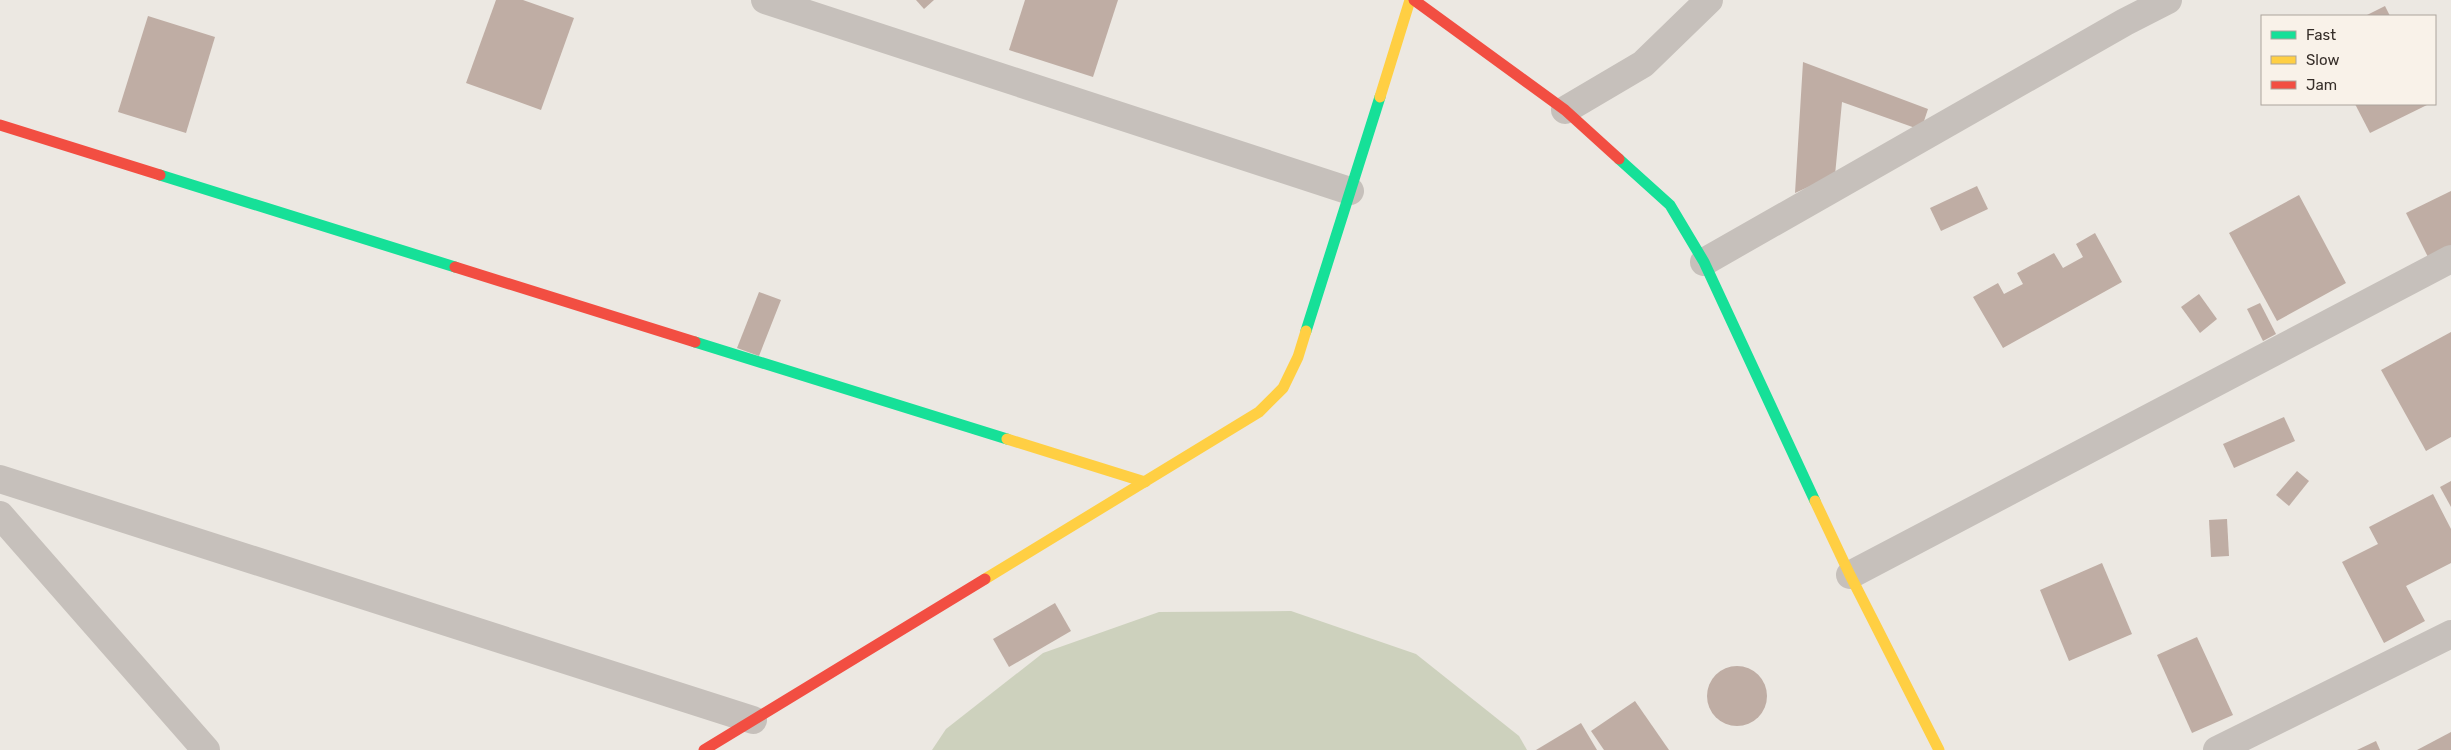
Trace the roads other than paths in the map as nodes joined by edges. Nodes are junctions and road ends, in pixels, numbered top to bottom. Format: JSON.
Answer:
{"nodes":[{"id":1,"x":765,"y":0,"type":"edge"},
{"id":2,"x":1412,"y":0,"type":"edge"},
{"id":3,"x":1709,"y":0,"type":"edge"},
{"id":4,"x":2168,"y":0,"type":"edge"},
{"id":5,"x":2129,"y":11,"type":"edge"},
{"id":6,"x":1565,"y":110,"type":"junction"},
{"id":7,"x":0,"y":125,"type":"edge"},
{"id":8,"x":1350,"y":190,"type":"junction"},
{"id":9,"x":2451,"y":259,"type":"edge"},
{"id":10,"x":1704,"y":262,"type":"junction"},
{"id":11,"x":0,"y":479,"type":"edge"},
{"id":12,"x":1145,"y":482,"type":"junction"},
{"id":13,"x":0,"y":515,"type":"edge"},
{"id":14,"x":1850,"y":575,"type":"junction"},
{"id":15,"x":2451,"y":634,"type":"edge"},
{"id":16,"x":753,"y":720,"type":"junction"},
{"id":17,"x":206,"y":750,"type":"edge"},
{"id":18,"x":704,"y":750,"type":"edge"},
{"id":19,"x":1939,"y":750,"type":"edge"},
{"id":20,"x":2217,"y":750,"type":"edge"}],
"edges":[{"from":1,"to":8,"type":"street"},
{"from":2,"to":6,"type":"street"},
{"from":2,"to":8,"type":"street"},
{"from":3,"to":6,"type":"street"},
{"from":4,"to":5,"type":"street"},
{"from":5,"to":10,"type":"street"},
{"from":6,"to":10,"type":"street"},
{"from":7,"to":12,"type":"street"},
{"from":8,"to":12,"type":"street"},
{"from":9,"to":14,"type":"street"},
{"from":10,"to":14,"type":"street"},
{"from":11,"to":16,"type":"street"},
{"from":12,"to":16,"type":"street"},
{"from":13,"to":17,"type":"street"},
{"from":14,"to":19,"type":"street"},
{"from":15,"to":20,"type":"street"},
{"from":16,"to":18,"type":"street"}]}
